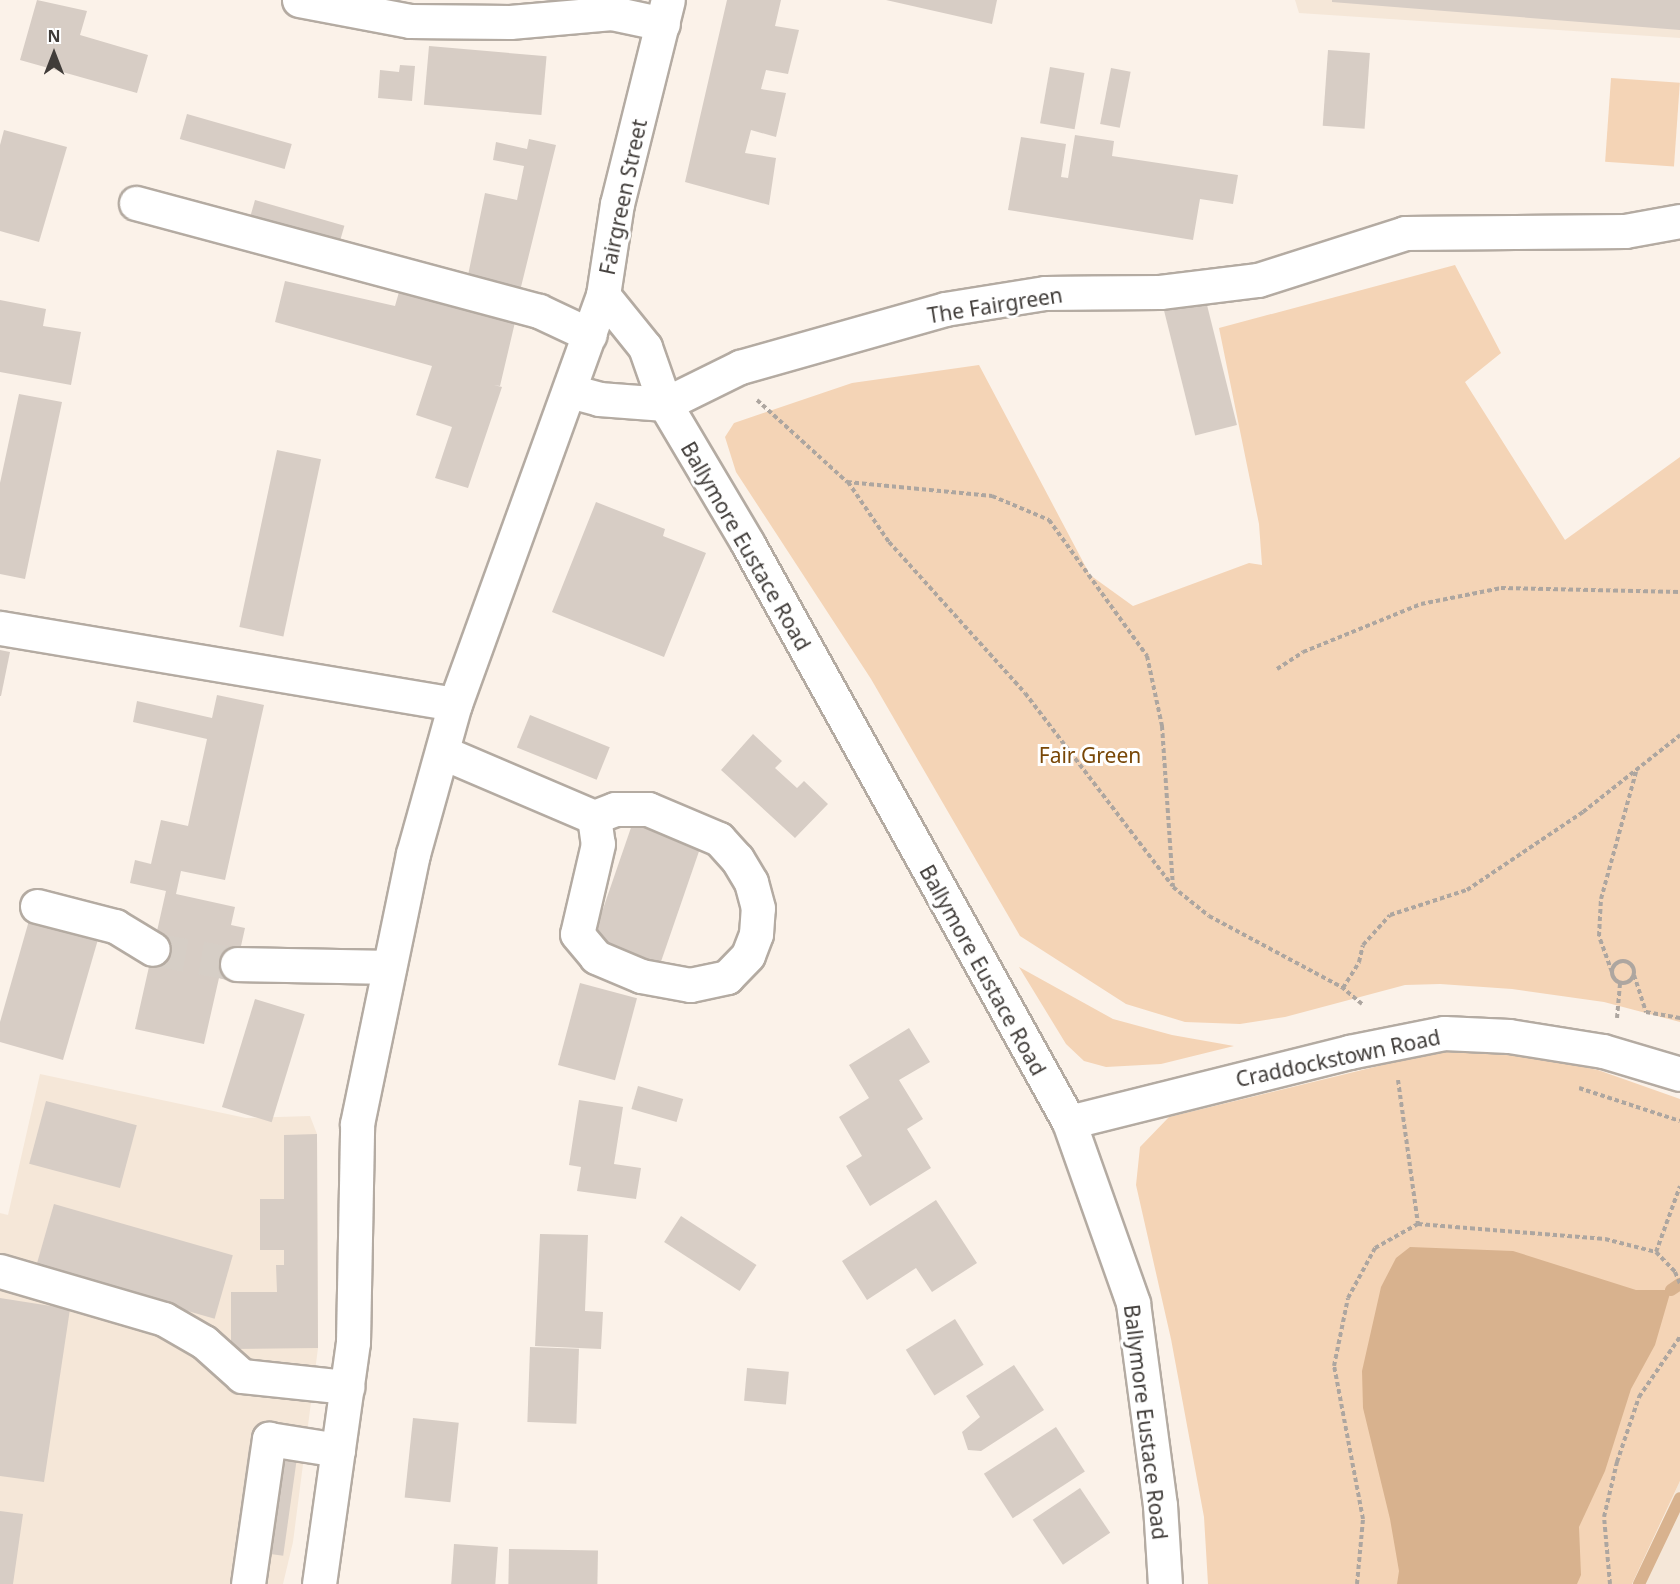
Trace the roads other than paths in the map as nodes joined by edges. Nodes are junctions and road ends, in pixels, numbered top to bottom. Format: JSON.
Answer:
{"nodes":[{"id":1,"x":298,"y":0,"type":"edge"},
{"id":2,"x":666,"y":12,"type":"edge"},
{"id":3,"x":136,"y":203,"type":"dead end"},
{"id":4,"x":1680,"y":221,"type":"edge"},
{"id":5,"x":603,"y":295,"type":"junction"},
{"id":6,"x":590,"y":335,"type":"junction"},
{"id":7,"x":570,"y":392,"type":"junction"},
{"id":8,"x":665,"y":404,"type":"junction"},
{"id":9,"x":0,"y":628,"type":"edge"},
{"id":10,"x":455,"y":704,"type":"junction"},
{"id":11,"x":444,"y":753,"type":"junction"},
{"id":12,"x":594,"y":817,"type":"junction"},
{"id":13,"x":37,"y":906,"type":"dead end"},
{"id":14,"x":153,"y":949,"type":"tunnel mouth"},
{"id":15,"x":237,"y":964,"type":"tunnel mouth"},
{"id":16,"x":389,"y":967,"type":"junction"},
{"id":17,"x":1680,"y":1074,"type":"edge"},
{"id":18,"x":1069,"y":1122,"type":"junction"},
{"id":19,"x":0,"y":1270,"type":"edge"},
{"id":20,"x":347,"y":1387,"type":"junction"},
{"id":21,"x":338,"y":1450,"type":"junction"},
{"id":22,"x":248,"y":1584,"type":"edge"},
{"id":23,"x":319,"y":1584,"type":"edge"},
{"id":24,"x":1165,"y":1584,"type":"edge"}],
"edges":[{"from":1,"to":2,"type":"main road"},
{"from":2,"to":5,"type":"main road","name":"Fairgreen Street"},
{"from":3,"to":6,"type":"main road"},
{"from":4,"to":8,"type":"main road","name":"The Fairgreen"},
{"from":5,"to":6,"type":"main road","name":"Fairgreen Street"},
{"from":5,"to":8,"type":"main road","name":"Ballymore Eustace Road"},
{"from":6,"to":7,"type":"main road","name":"Fairgreen Street"},
{"from":7,"to":8,"type":"main road"},
{"from":7,"to":10,"type":"main road","name":"Fairgreen Street"},
{"from":8,"to":18,"type":"main road","name":"Ballymore Eustace Road"},
{"from":9,"to":10,"type":"main road"},
{"from":10,"to":11,"type":"main road","name":"Fairgreen Street"},
{"from":11,"to":12,"type":"main road"},
{"from":11,"to":16,"type":"main road","name":"Fairgreen Street"},
{"from":12,"to":12,"type":"main road"},
{"from":13,"to":14,"type":"main road"},
{"from":15,"to":16,"type":"main road"},
{"from":16,"to":20,"type":"main road","name":"Fairgreen Street"},
{"from":17,"to":18,"type":"main road","name":"Craddockstown Road"},
{"from":18,"to":24,"type":"main road","name":"Ballymore Eustace Road"},
{"from":19,"to":20,"type":"main road"},
{"from":20,"to":21,"type":"main road","name":"Fairgreen Street"},
{"from":21,"to":22,"type":"main road"},
{"from":21,"to":23,"type":"main road","name":"Fairgreen Street"}]}
